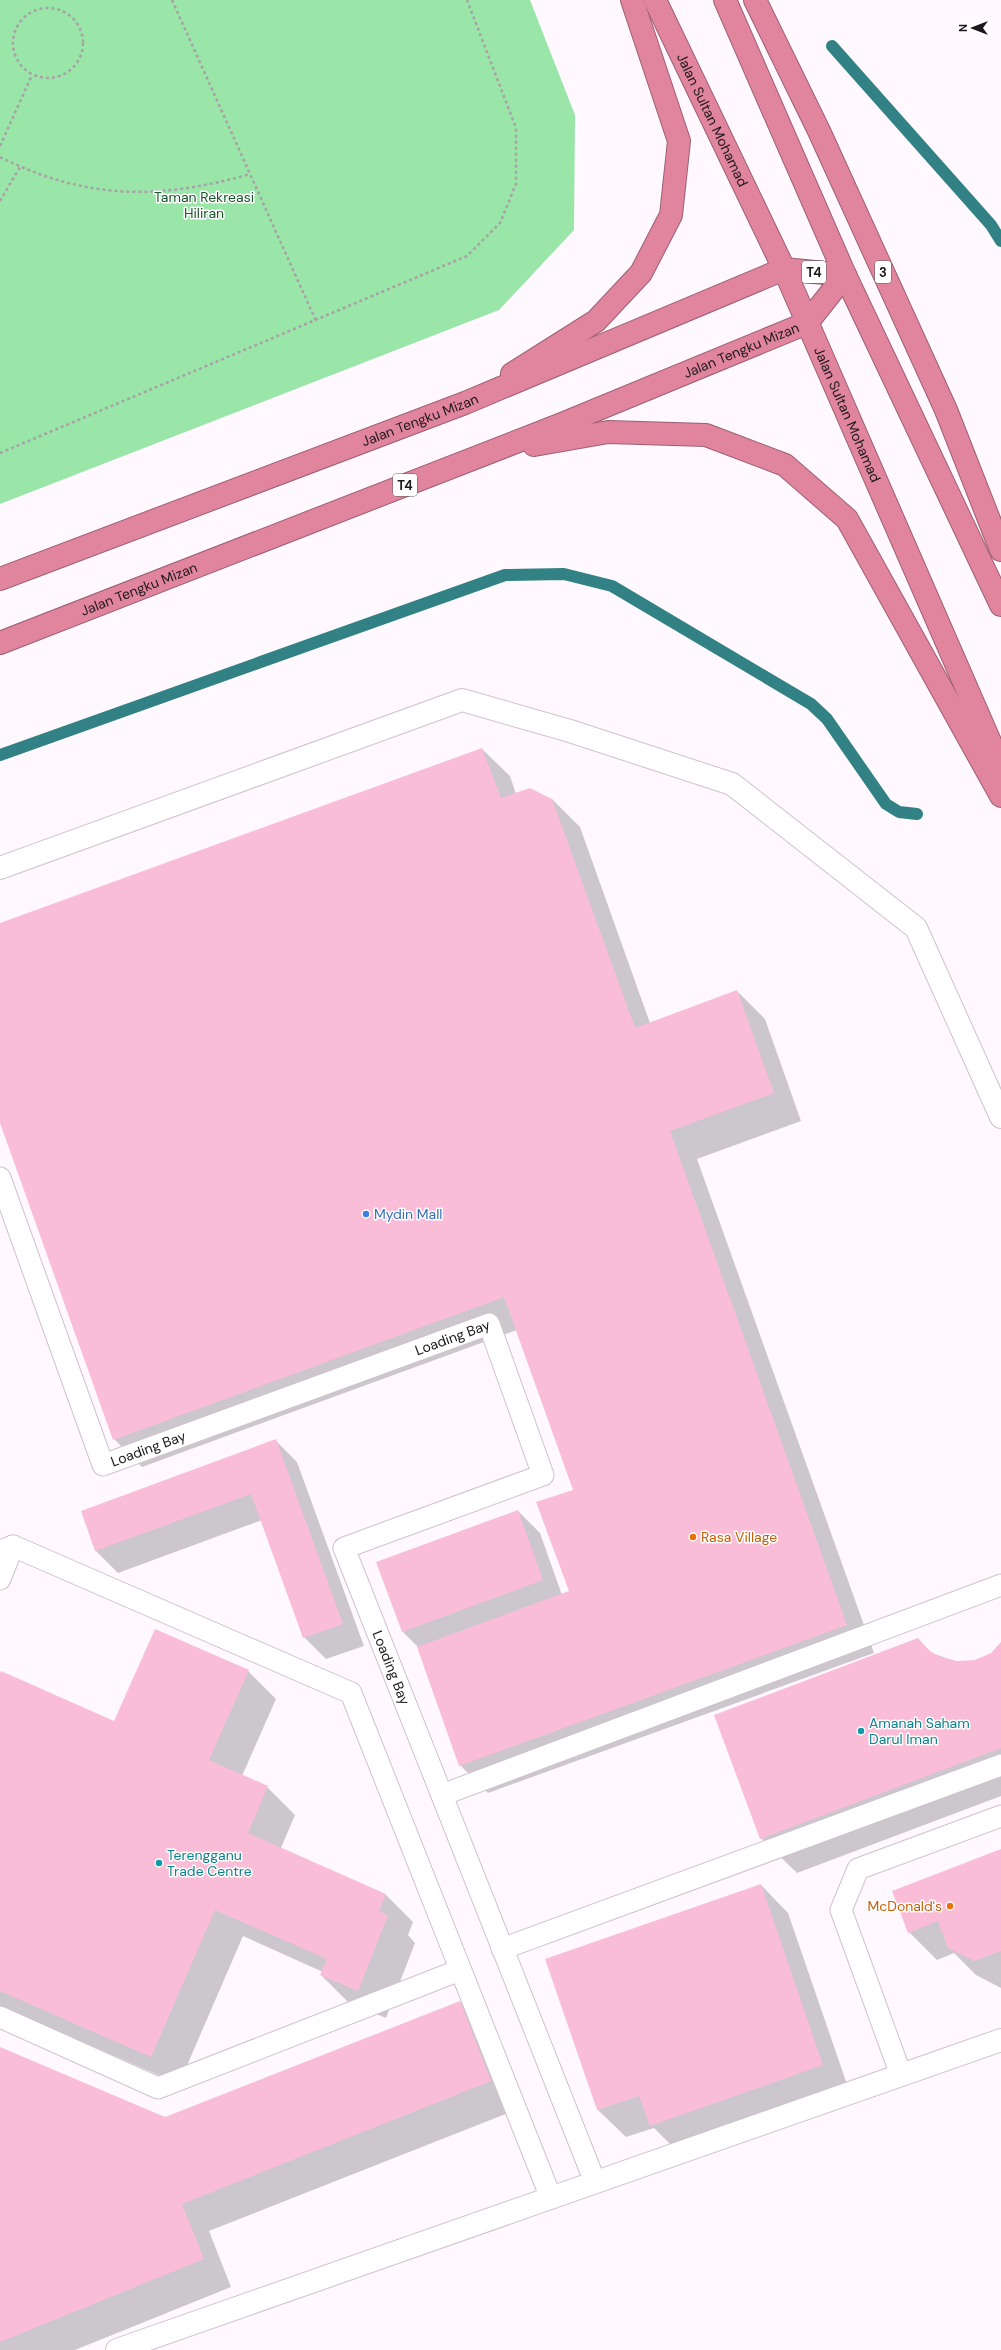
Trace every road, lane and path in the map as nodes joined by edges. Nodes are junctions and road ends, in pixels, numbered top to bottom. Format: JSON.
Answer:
{"nodes":[{"id":1,"x":172,"y":0,"type":"edge"},
{"id":2,"x":467,"y":0,"type":"edge"},
{"id":3,"x":632,"y":0,"type":"edge"},
{"id":4,"x":655,"y":0,"type":"edge"},
{"id":5,"x":725,"y":0,"type":"edge"},
{"id":6,"x":755,"y":0,"type":"edge"},
{"id":7,"x":32,"y":75,"type":"junction"},
{"id":8,"x":0,"y":146,"type":"edge"},
{"id":9,"x":0,"y":158,"type":"edge"},
{"id":10,"x":20,"y":167,"type":"junction"},
{"id":11,"x":250,"y":174,"type":"junction"},
{"id":12,"x":0,"y":201,"type":"edge"},
{"id":13,"x":784,"y":269,"type":"junction"},
{"id":14,"x":845,"y":275,"type":"junction"},
{"id":15,"x":316,"y":321,"type":"junction"},
{"id":16,"x":807,"y":323,"type":"junction"},
{"id":17,"x":465,"y":403,"type":"junction"},
{"id":18,"x":0,"y":453,"type":"edge"},
{"id":19,"x":486,"y":454,"type":"junction"},
{"id":20,"x":1001,"y":550,"type":"edge"},
{"id":21,"x":0,"y":579,"type":"edge"},
{"id":22,"x":1001,"y":605,"type":"edge"},
{"id":23,"x":0,"y":643,"type":"edge"},
{"id":24,"x":1001,"y":767,"type":"edge"},
{"id":25,"x":1001,"y":796,"type":"edge"},
{"id":26,"x":0,"y":868,"type":"edge"},
{"id":27,"x":1001,"y":1117,"type":"edge"},
{"id":28,"x":0,"y":1178,"type":"edge"},
{"id":29,"x":7,"y":1548,"type":"edge"},
{"id":30,"x":0,"y":1579,"type":"edge"},
{"id":31,"x":1001,"y":1585,"type":"edge"},
{"id":32,"x":1001,"y":1765,"type":"edge"},
{"id":33,"x":442,"y":1795,"type":"junction"},
{"id":34,"x":1001,"y":1816,"type":"edge"},
{"id":35,"x":502,"y":1949,"type":"junction"},
{"id":36,"x":460,"y":1970,"type":"junction"},
{"id":37,"x":0,"y":2017,"type":"edge"},
{"id":38,"x":1001,"y":2040,"type":"edge"},
{"id":39,"x":901,"y":2075,"type":"junction"},
{"id":40,"x":595,"y":2182,"type":"junction"},
{"id":41,"x":550,"y":2198,"type":"junction"},
{"id":42,"x":117,"y":2350,"type":"edge"}],
"edges":[{"from":1,"to":11,"type":"path"},
{"from":2,"to":15,"type":"path"},
{"from":3,"to":17,"type":"highway"},
{"from":4,"to":13,"type":"highway","name":"Jalan Sultan Mohamad"},
{"from":5,"to":14,"type":"highway"},
{"from":6,"to":20,"type":"highway","number":"3"},
{"from":7,"to":7,"type":"path"},
{"from":7,"to":8,"type":"path"},
{"from":9,"to":10,"type":"path"},
{"from":10,"to":11,"type":"path"},
{"from":10,"to":12,"type":"path"},
{"from":11,"to":15,"type":"path"},
{"from":13,"to":14,"type":"highway","name":"Jalan Tengku Mizan","number":"T4"},
{"from":13,"to":16,"type":"highway","name":"Jalan Sultan Mohamad"},
{"from":13,"to":17,"type":"highway","name":"Jalan Tengku Mizan","number":"T4"},
{"from":14,"to":16,"type":"highway","name":"Jalan Tengku Mizan","number":"T4"},
{"from":14,"to":22,"type":"highway"},
{"from":15,"to":18,"type":"path"},
{"from":16,"to":19,"type":"highway","name":"Jalan Tengku Mizan","number":"T4"},
{"from":16,"to":24,"type":"highway","name":"Jalan Sultan Mohamad"},
{"from":17,"to":21,"type":"highway","name":"Jalan Tengku Mizan","number":"T4"},
{"from":19,"to":23,"type":"highway","name":"Jalan Tengku Mizan","number":"T4"},
{"from":19,"to":25,"type":"highway"},
{"from":26,"to":27,"type":"street"},
{"from":28,"to":33,"type":"lane","name":"Loading Bay"},
{"from":29,"to":30,"type":"lane"},
{"from":29,"to":36,"type":"lane"},
{"from":31,"to":33,"type":"lane"},
{"from":32,"to":35,"type":"lane"},
{"from":33,"to":35,"type":"lane"},
{"from":34,"to":39,"type":"lane"},
{"from":35,"to":40,"type":"lane"},
{"from":36,"to":37,"type":"lane"},
{"from":36,"to":41,"type":"lane"},
{"from":38,"to":39,"type":"street"},
{"from":39,"to":40,"type":"street"},
{"from":40,"to":41,"type":"street"},
{"from":41,"to":42,"type":"street"}]}
